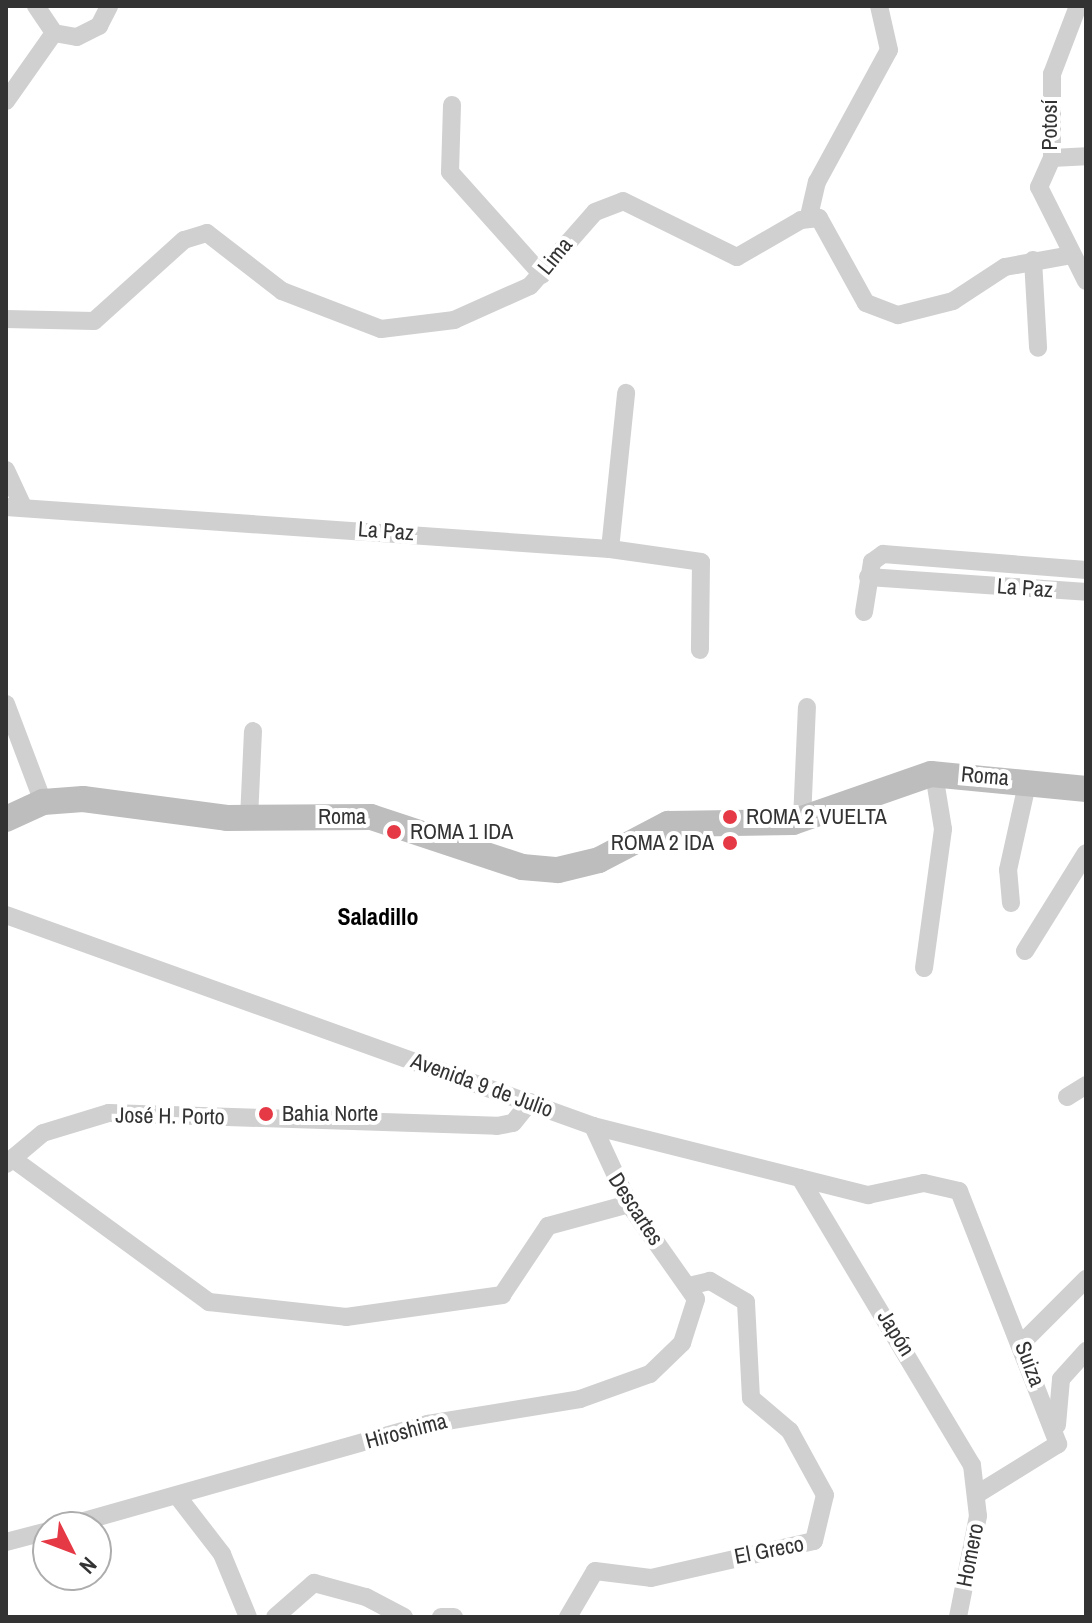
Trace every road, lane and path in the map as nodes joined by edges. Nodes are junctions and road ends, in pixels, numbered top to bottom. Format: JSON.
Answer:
{"nodes":[{"id":1,"x":36,"y":6,"type":"edge"},
{"id":2,"x":109,"y":6,"type":"edge"},
{"id":3,"x":879,"y":6,"type":"edge"},
{"id":4,"x":1078,"y":6,"type":"edge"},
{"id":5,"x":54,"y":33,"type":"junction"},
{"id":6,"x":6,"y":101,"type":"edge"},
{"id":7,"x":452,"y":105,"type":"dead end"},
{"id":8,"x":1086,"y":156,"type":"edge"},
{"id":9,"x":1052,"y":158,"type":"junction"},
{"id":10,"x":809,"y":216,"type":"junction"},
{"id":11,"x":1071,"y":255,"type":"junction"},
{"id":12,"x":1033,"y":260,"type":"junction"},
{"id":13,"x":542,"y":275,"type":"junction"},
{"id":14,"x":1086,"y":281,"type":"edge"},
{"id":15,"x":6,"y":319,"type":"edge"},
{"id":16,"x":1038,"y":348,"type":"dead end"},
{"id":17,"x":626,"y":393,"type":"dead end"},
{"id":18,"x":6,"y":470,"type":"edge"},
{"id":19,"x":14,"y":505,"type":"edge"},
{"id":20,"x":610,"y":549,"type":"junction"},
{"id":21,"x":1086,"y":570,"type":"edge"},
{"id":22,"x":868,"y":577,"type":"junction"},
{"id":23,"x":1086,"y":592,"type":"edge"},
{"id":24,"x":864,"y":612,"type":"dead end"},
{"id":25,"x":700,"y":650,"type":"dead end"},
{"id":26,"x":6,"y":704,"type":"edge"},
{"id":27,"x":807,"y":707,"type":"dead end"},
{"id":28,"x":253,"y":731,"type":"dead end"},
{"id":29,"x":934,"y":774,"type":"junction"},
{"id":30,"x":1028,"y":780,"type":"junction"},
{"id":31,"x":1086,"y":789,"type":"edge"},
{"id":32,"x":43,"y":802,"type":"junction"},
{"id":33,"x":6,"y":819,"type":"edge"},
{"id":34,"x":249,"y":819,"type":"junction"},
{"id":35,"x":802,"y":820,"type":"junction"},
{"id":36,"x":1086,"y":853,"type":"edge"},
{"id":37,"x":1011,"y":903,"type":"dead end"},
{"id":38,"x":6,"y":915,"type":"edge"},
{"id":39,"x":1025,"y":951,"type":"dead end"},
{"id":40,"x":924,"y":968,"type":"dead end"},
{"id":41,"x":1086,"y":1085,"type":"edge"},
{"id":42,"x":1067,"y":1097,"type":"dead end"},
{"id":43,"x":530,"y":1102,"type":"junction"},
{"id":44,"x":593,"y":1126,"type":"junction"},
{"id":45,"x":9,"y":1162,"type":"edge"},
{"id":46,"x":800,"y":1178,"type":"junction"},
{"id":47,"x":964,"y":1197,"type":"joint"},
{"id":48,"x":629,"y":1204,"type":"junction"},
{"id":49,"x":1086,"y":1279,"type":"edge"},
{"id":50,"x":689,"y":1286,"type":"junction"},
{"id":51,"x":1022,"y":1343,"type":"junction"},
{"id":52,"x":1086,"y":1351,"type":"edge"},
{"id":53,"x":1056,"y":1436,"type":"junction"},
{"id":54,"x":979,"y":1493,"type":"junction"},
{"id":55,"x":178,"y":1497,"type":"junction"},
{"id":56,"x":112,"y":1514,"type":"edge"},
{"id":57,"x":32,"y":1535,"type":"edge"},
{"id":58,"x":6,"y":1542,"type":"edge"},
{"id":59,"x":248,"y":1617,"type":"edge"},
{"id":60,"x":275,"y":1617,"type":"edge"},
{"id":61,"x":404,"y":1617,"type":"edge"},
{"id":62,"x":441,"y":1617,"type":"edge"},
{"id":63,"x":454,"y":1617,"type":"edge"},
{"id":64,"x":568,"y":1617,"type":"edge"},
{"id":65,"x":958,"y":1617,"type":"edge"}],
"edges":[{"from":1,"to":5,"type":"street"},
{"from":2,"to":5,"type":"street"},
{"from":3,"to":10,"type":"street"},
{"from":4,"to":9,"type":"street","name":"Potosí"},
{"from":5,"to":6,"type":"street"},
{"from":7,"to":13,"type":"street"},
{"from":8,"to":9,"type":"street"},
{"from":9,"to":11,"type":"street","name":"Potosí"},
{"from":10,"to":12,"type":"street"},
{"from":10,"to":13,"type":"street","name":"Lima"},
{"from":11,"to":12,"type":"street"},
{"from":11,"to":14,"type":"street","name":"Potosí"},
{"from":12,"to":16,"type":"street"},
{"from":13,"to":15,"type":"street","name":"Lima"},
{"from":17,"to":20,"type":"street"},
{"from":18,"to":19,"type":"street"},
{"from":19,"to":20,"type":"street","name":"La Paz"},
{"from":20,"to":25,"type":"street","name":"La Paz"},
{"from":21,"to":22,"type":"street"},
{"from":22,"to":23,"type":"street","name":"La Paz"},
{"from":22,"to":24,"type":"street"},
{"from":26,"to":32,"type":"street"},
{"from":27,"to":35,"type":"street"},
{"from":28,"to":34,"type":"street"},
{"from":29,"to":30,"type":"main road","name":"Roma"},
{"from":29,"to":35,"type":"main road","name":"Roma"},
{"from":29,"to":40,"type":"street"},
{"from":30,"to":31,"type":"main road","name":"Roma"},
{"from":30,"to":37,"type":"street"},
{"from":32,"to":33,"type":"main road","name":"Roma"},
{"from":32,"to":34,"type":"main road","name":"Roma"},
{"from":34,"to":35,"type":"main road","name":"Roma"},
{"from":36,"to":39,"type":"street"},
{"from":38,"to":43,"type":"street","name":"Avenida 9 de Julio"},
{"from":41,"to":42,"type":"street"},
{"from":43,"to":44,"type":"street","name":"Avenida 9 de Julio"},
{"from":43,"to":45,"type":"street","name":"José H. Porto"},
{"from":44,"to":46,"type":"street","name":"Avenida 9 de Julio"},
{"from":44,"to":48,"type":"street","name":"Descartes"},
{"from":45,"to":48,"type":"street"},
{"from":46,"to":47,"type":"street","name":"Avenida 9 de Julio"},
{"from":46,"to":54,"type":"street","name":"Japón"},
{"from":47,"to":51,"type":"street","name":"Suiza"},
{"from":48,"to":50,"type":"street","name":"Descartes"},
{"from":49,"to":51,"type":"street"},
{"from":50,"to":55,"type":"street","name":"Hiroshima"},
{"from":50,"to":64,"type":"street","name":"El Greco"},
{"from":51,"to":53,"type":"street","name":"Suiza"},
{"from":52,"to":53,"type":"street"},
{"from":53,"to":54,"type":"street"},
{"from":54,"to":65,"type":"street","name":"Homero"},
{"from":55,"to":56,"type":"street","name":"Hiroshima"},
{"from":55,"to":59,"type":"street"},
{"from":57,"to":58,"type":"street"},
{"from":60,"to":61,"type":"street"},
{"from":62,"to":63,"type":"street"}]}
